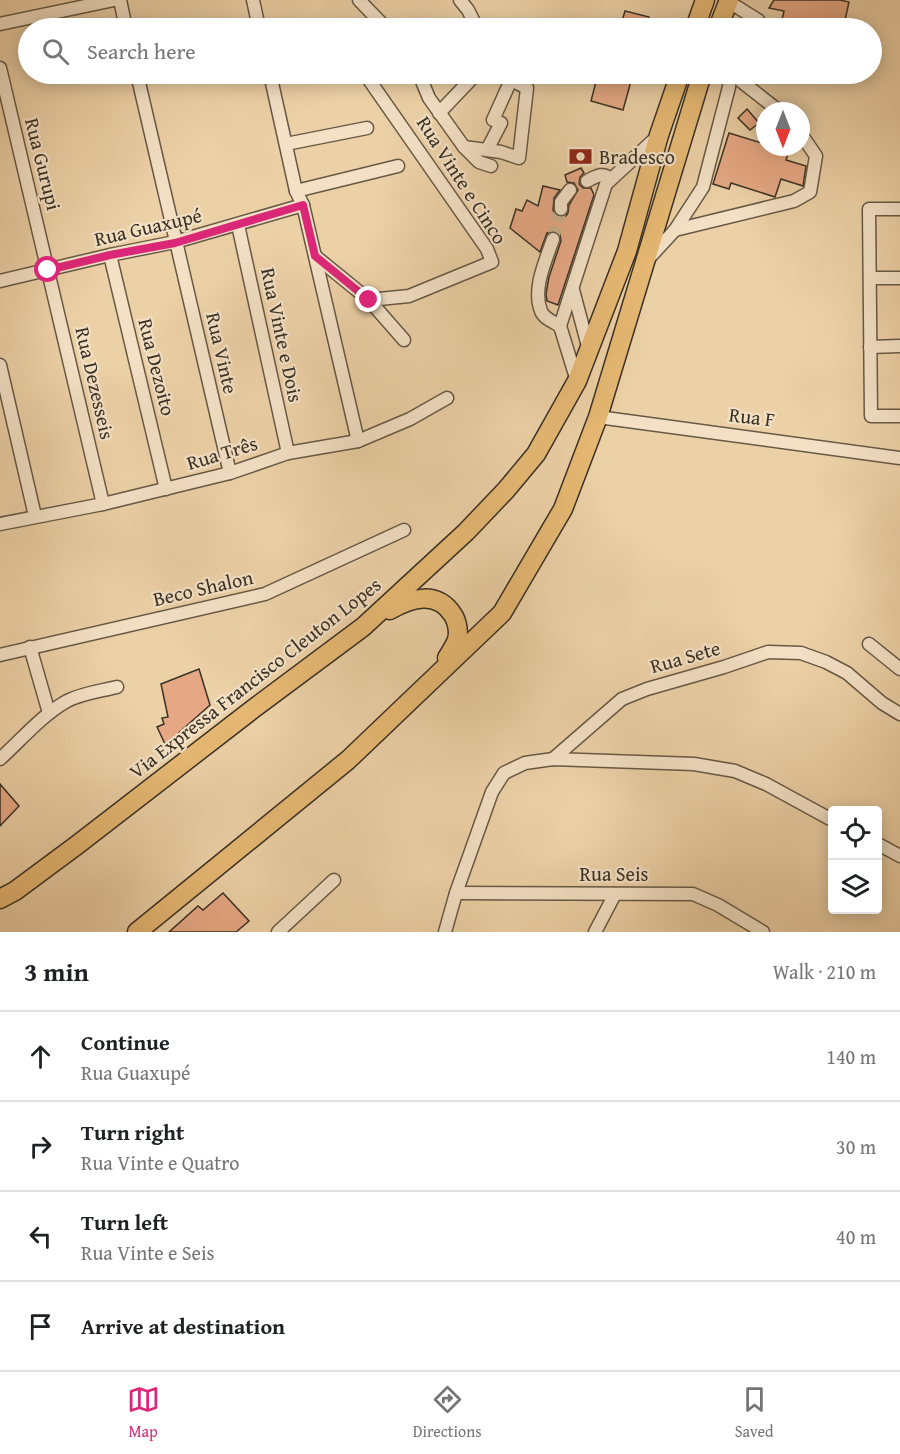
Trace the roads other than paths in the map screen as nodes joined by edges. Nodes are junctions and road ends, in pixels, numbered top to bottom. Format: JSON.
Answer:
{"nodes":[{"id":1,"x":114,"y":0,"type":"edge"},
{"id":2,"x":120,"y":0,"type":"edge"},
{"id":3,"x":253,"y":0,"type":"edge"},
{"id":4,"x":359,"y":0,"type":"edge"},
{"id":5,"x":460,"y":0,"type":"edge"},
{"id":6,"x":705,"y":0,"type":"edge"},
{"id":7,"x":729,"y":1,"type":"edge"},
{"id":8,"x":28,"y":18,"type":"edge"},
{"id":9,"x":124,"y":18,"type":"edge"},
{"id":10,"x":257,"y":18,"type":"edge"},
{"id":11,"x":376,"y":18,"type":"edge"},
{"id":12,"x":472,"y":18,"type":"edge"},
{"id":13,"x":699,"y":18,"type":"edge"},
{"id":14,"x":724,"y":18,"type":"edge"},
{"id":15,"x":755,"y":18,"type":"edge"},
{"id":16,"x":18,"y":20,"type":"edge"},
{"id":17,"x":0,"y":24,"type":"edge"},
{"id":18,"x":0,"y":68,"type":"edge"},
{"id":19,"x":139,"y":84,"type":"edge"},
{"id":20,"x":272,"y":84,"type":"edge"},
{"id":21,"x":372,"y":84,"type":"edge"},
{"id":22,"x":425,"y":84,"type":"edge"},
{"id":23,"x":467,"y":84,"type":"edge"},
{"id":24,"x":506,"y":84,"type":"edge"},
{"id":25,"x":520,"y":84,"type":"edge"},
{"id":26,"x":677,"y":84,"type":"edge"},
{"id":27,"x":699,"y":84,"type":"edge"},
{"id":28,"x":729,"y":84,"type":"edge"},
{"id":29,"x":744,"y":84,"type":"edge"},
{"id":30,"x":767,"y":102,"type":"edge"},
{"id":31,"x":439,"y":113,"type":"junction"},
{"id":32,"x":367,"y":128,"type":"dead end"},
{"id":33,"x":659,"y":135,"type":"junction"},
{"id":34,"x":286,"y":144,"type":"junction"},
{"id":35,"x":464,"y":147,"type":"junction"},
{"id":36,"x":810,"y":147,"type":"edge"},
{"id":37,"x":487,"y":150,"type":"junction"},
{"id":38,"x":398,"y":166,"type":"dead end"},
{"id":39,"x":491,"y":166,"type":"dead end"},
{"id":40,"x":611,"y":179,"type":"junction"},
{"id":41,"x":587,"y":181,"type":"dead end"},
{"id":42,"x":570,"y":190,"type":"dead end"},
{"id":43,"x":296,"y":191,"type":"junction"},
{"id":44,"x":303,"y":205,"type":"junction"},
{"id":45,"x":561,"y":209,"type":"tunnel mouth"},
{"id":46,"x":900,"y":209,"type":"edge"},
{"id":47,"x":238,"y":225,"type":"junction"},
{"id":48,"x":675,"y":230,"type":"junction"},
{"id":49,"x":553,"y":239,"type":"tunnel mouth"},
{"id":50,"x":175,"y":243,"type":"junction"},
{"id":51,"x":110,"y":255,"type":"junction"},
{"id":52,"x":315,"y":256,"type":"junction"},
{"id":53,"x":647,"y":260,"type":"junction"},
{"id":54,"x":48,"y":270,"type":"junction"},
{"id":55,"x":870,"y":278,"type":"junction"},
{"id":56,"x":900,"y":278,"type":"edge"},
{"id":57,"x":0,"y":281,"type":"edge"},
{"id":58,"x":573,"y":290,"type":"junction"},
{"id":59,"x":369,"y":300,"type":"junction"},
{"id":60,"x":560,"y":326,"type":"junction"},
{"id":61,"x":404,"y":340,"type":"dead end"},
{"id":62,"x":900,"y":346,"type":"edge"},
{"id":63,"x":870,"y":347,"type":"junction"},
{"id":64,"x":589,"y":351,"type":"junction"},
{"id":65,"x":0,"y":365,"type":"edge"},
{"id":66,"x":577,"y":381,"type":"junction"},
{"id":67,"x":447,"y":398,"type":"dead end"},
{"id":68,"x":900,"y":416,"type":"edge"},
{"id":69,"x":598,"y":417,"type":"junction"},
{"id":70,"x":358,"y":441,"type":"junction"},
{"id":71,"x":288,"y":453,"type":"junction"},
{"id":72,"x":900,"y":458,"type":"edge"},
{"id":73,"x":230,"y":474,"type":"junction"},
{"id":74,"x":166,"y":489,"type":"junction"},
{"id":75,"x":103,"y":504,"type":"junction"},
{"id":76,"x":35,"y":516,"type":"junction"},
{"id":77,"x":0,"y":524,"type":"edge"},
{"id":78,"x":404,"y":530,"type":"dead end"},
{"id":79,"x":363,"y":627,"type":"junction"},
{"id":80,"x":869,"y":644,"type":"dead end"},
{"id":81,"x":30,"y":647,"type":"junction"},
{"id":82,"x":0,"y":655,"type":"edge"},
{"id":83,"x":900,"y":669,"type":"edge"},
{"id":84,"x":436,"y":675,"type":"junction"},
{"id":85,"x":117,"y":687,"type":"dead end"},
{"id":86,"x":50,"y":713,"type":"junction"},
{"id":87,"x":900,"y":714,"type":"edge"},
{"id":88,"x":0,"y":759,"type":"edge"},
{"id":89,"x":553,"y":759,"type":"junction"},
{"id":90,"x":828,"y":818,"type":"edge"},
{"id":91,"x":882,"y":846,"type":"edge"},
{"id":92,"x":900,"y":856,"type":"edge"},
{"id":93,"x":334,"y":880,"type":"dead end"},
{"id":94,"x":456,"y":893,"type":"junction"},
{"id":95,"x":615,"y":894,"type":"junction"},
{"id":96,"x":8,"y":895,"type":"edge"},
{"id":97,"x":0,"y":904,"type":"edge"},
{"id":98,"x":137,"y":932,"type":"edge"},
{"id":99,"x":278,"y":932,"type":"edge"},
{"id":100,"x":445,"y":932,"type":"edge"},
{"id":101,"x":595,"y":932,"type":"edge"},
{"id":102,"x":763,"y":932,"type":"edge"}],
"edges":[{"from":1,"to":8,"type":"street"},
{"from":2,"to":9,"type":"street"},
{"from":3,"to":10,"type":"street"},
{"from":4,"to":11,"type":"street"},
{"from":5,"to":12,"type":"street"},
{"from":6,"to":13,"type":"highway"},
{"from":7,"to":14,"type":"highway"},
{"from":7,"to":15,"type":"street"},
{"from":16,"to":17,"type":"street"},
{"from":18,"to":54,"type":"street","name":"Rua Gurupi"},
{"from":19,"to":50,"type":"street","name":"Rua Vinte"},
{"from":20,"to":34,"type":"street"},
{"from":21,"to":59,"type":"street","name":"Rua Vinte e Cinco"},
{"from":22,"to":31,"type":"street"},
{"from":23,"to":31,"type":"street"},
{"from":24,"to":37,"type":"street"},
{"from":25,"to":37,"type":"street"},
{"from":26,"to":33,"type":"highway","name":"Via Expressa Francisco Cleuton Lopes"},
{"from":27,"to":53,"type":"highway"},
{"from":28,"to":48,"type":"street"},
{"from":29,"to":30,"type":"street"},
{"from":31,"to":35,"type":"street"},
{"from":32,"to":34,"type":"street"},
{"from":33,"to":40,"type":"street"},
{"from":33,"to":64,"type":"highway","name":"Via Expressa Francisco Cleuton Lopes"},
{"from":34,"to":43,"type":"street"},
{"from":35,"to":37,"type":"street"},
{"from":35,"to":39,"type":"street"},
{"from":36,"to":48,"type":"street"},
{"from":38,"to":43,"type":"street"},
{"from":40,"to":41,"type":"street"},
{"from":40,"to":58,"type":"street"},
{"from":42,"to":45,"type":"street"},
{"from":43,"to":44,"type":"street"},
{"from":44,"to":47,"type":"street","name":"Rua Guaxupé"},
{"from":44,"to":52,"type":"street"},
{"from":46,"to":55,"type":"street"},
{"from":47,"to":50,"type":"street","name":"Rua Guaxupé"},
{"from":47,"to":71,"type":"street","name":"Rua Vinte e Dois"},
{"from":48,"to":53,"type":"street"},
{"from":49,"to":60,"type":"street"},
{"from":50,"to":51,"type":"street","name":"Rua Guaxupé"},
{"from":50,"to":73,"type":"street","name":"Rua Vinte"},
{"from":51,"to":54,"type":"street","name":"Rua Guaxupé"},
{"from":51,"to":74,"type":"street","name":"Rua Dezoito"},
{"from":52,"to":59,"type":"street"},
{"from":52,"to":70,"type":"street"},
{"from":53,"to":69,"type":"highway"},
{"from":54,"to":57,"type":"street","name":"Rua Guaxupé"},
{"from":54,"to":75,"type":"street","name":"Rua Dezesseis"},
{"from":55,"to":56,"type":"street"},
{"from":55,"to":63,"type":"street"},
{"from":58,"to":60,"type":"street"},
{"from":58,"to":64,"type":"street"},
{"from":59,"to":61,"type":"street"},
{"from":60,"to":66,"type":"street"},
{"from":62,"to":63,"type":"street"},
{"from":63,"to":68,"type":"street"},
{"from":64,"to":66,"type":"highway","name":"Via Expressa Francisco Cleuton Lopes"},
{"from":65,"to":76,"type":"street"},
{"from":66,"to":79,"type":"highway","name":"Via Expressa Francisco Cleuton Lopes"},
{"from":67,"to":70,"type":"street","name":"Rua Três"},
{"from":69,"to":72,"type":"street","name":"Rua F"},
{"from":69,"to":84,"type":"highway"},
{"from":70,"to":71,"type":"street","name":"Rua Três"},
{"from":71,"to":73,"type":"street","name":"Rua Três"},
{"from":73,"to":74,"type":"street","name":"Rua Três"},
{"from":74,"to":75,"type":"street","name":"Rua Três"},
{"from":75,"to":76,"type":"street","name":"Rua Três"},
{"from":76,"to":77,"type":"street","name":"Rua Três"},
{"from":78,"to":81,"type":"street","name":"Beco Shalon"},
{"from":79,"to":84,"type":"highway"},
{"from":79,"to":96,"type":"highway","name":"Via Expressa Francisco Cleuton Lopes"},
{"from":80,"to":83,"type":"street"},
{"from":81,"to":82,"type":"street","name":"Beco Shalon"},
{"from":81,"to":86,"type":"street"},
{"from":84,"to":98,"type":"highway"},
{"from":85,"to":86,"type":"street"},
{"from":86,"to":88,"type":"street"},
{"from":87,"to":89,"type":"street","name":"Rua Sete"},
{"from":89,"to":90,"type":"street"},
{"from":89,"to":94,"type":"street"},
{"from":91,"to":92,"type":"street"},
{"from":93,"to":99,"type":"street"},
{"from":94,"to":95,"type":"street","name":"Rua Seis"},
{"from":94,"to":100,"type":"street"},
{"from":95,"to":101,"type":"street"},
{"from":95,"to":102,"type":"street","name":"Rua Seis"},
{"from":96,"to":97,"type":"highway","name":"Via Expressa Francisco Cleuton Lopes"}]}
